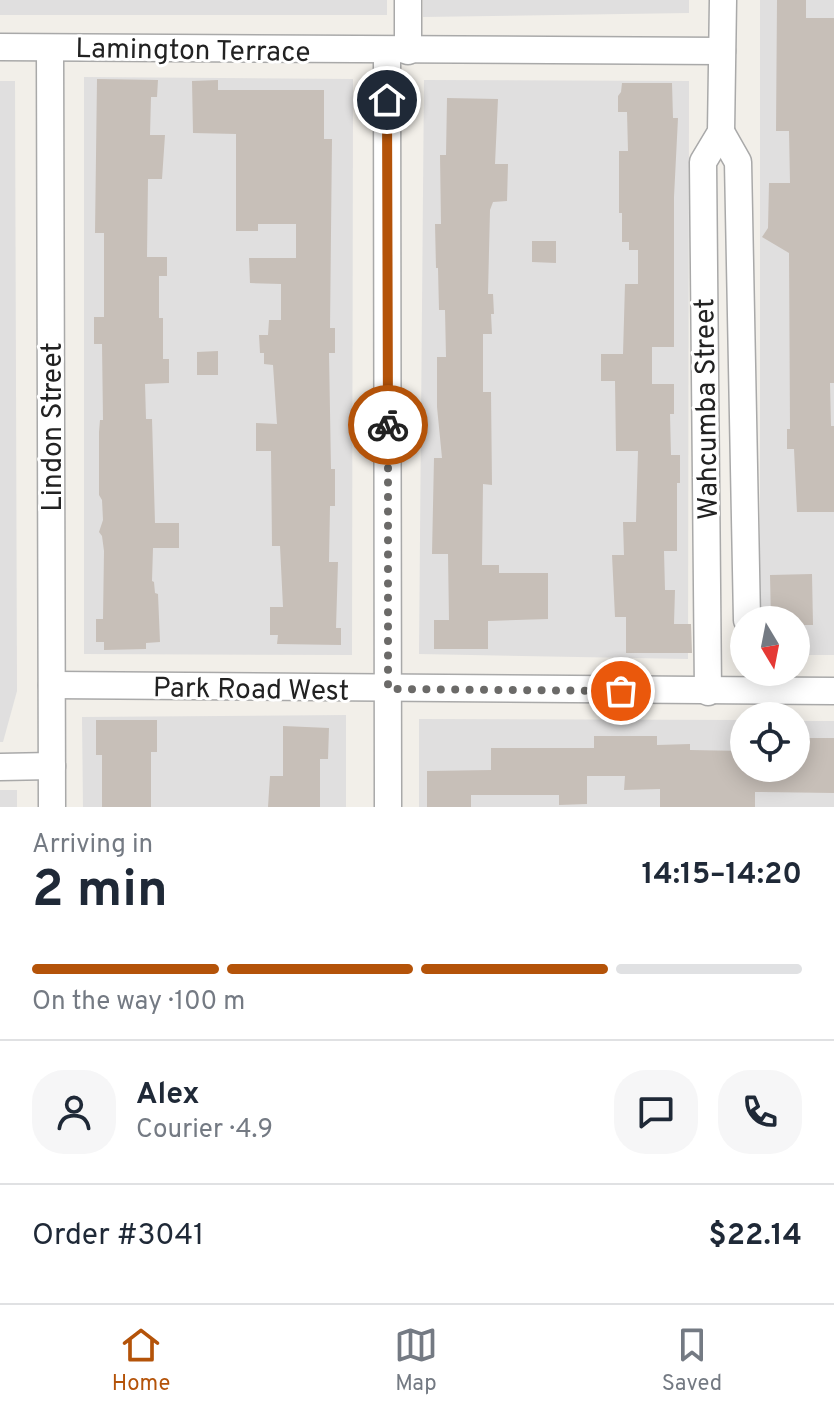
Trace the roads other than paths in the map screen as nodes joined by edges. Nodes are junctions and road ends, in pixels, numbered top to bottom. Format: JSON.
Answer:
{"nodes":[{"id":1,"x":408,"y":0,"type":"edge"},
{"id":2,"x":723,"y":0,"type":"edge"},
{"id":3,"x":0,"y":47,"type":"edge"},
{"id":4,"x":50,"y":48,"type":"junction"},
{"id":5,"x":398,"y":51,"type":"junction"},
{"id":6,"x":722,"y":51,"type":"junction"},
{"id":7,"x":721,"y":132,"type":"junction"},
{"id":8,"x":747,"y":606,"type":"edge"},
{"id":9,"x":52,"y":685,"type":"junction"},
{"id":10,"x":732,"y":686,"type":"edge"},
{"id":11,"x":786,"y":686,"type":"edge"},
{"id":12,"x":388,"y":689,"type":"junction"},
{"id":13,"x":834,"y":691,"type":"edge"},
{"id":14,"x":708,"y":692,"type":"junction"},
{"id":15,"x":52,"y":766,"type":"junction"},
{"id":16,"x":0,"y":767,"type":"edge"},
{"id":17,"x":52,"y":807,"type":"edge"},
{"id":18,"x":388,"y":807,"type":"edge"}],
"edges":[{"from":1,"to":5,"type":"street"},
{"from":2,"to":6,"type":"street","name":"Wahcumba Street"},
{"from":3,"to":4,"type":"street","name":"Lamington Terrace"},
{"from":4,"to":5,"type":"street","name":"Lamington Terrace"},
{"from":4,"to":9,"type":"street","name":"Lindon Street"},
{"from":5,"to":6,"type":"street","name":"Lamington Terrace"},
{"from":5,"to":12,"type":"street"},
{"from":6,"to":7,"type":"street","name":"Wahcumba Street"},
{"from":7,"to":8,"type":"street","name":"Wahcumba Street"},
{"from":7,"to":14,"type":"street","name":"Wahcumba Street"},
{"from":9,"to":12,"type":"street","name":"Park Road West"},
{"from":9,"to":15,"type":"street","name":"Lindon Street"},
{"from":10,"to":14,"type":"street","name":"Park Road West"},
{"from":11,"to":13,"type":"street","name":"Park Road West"},
{"from":12,"to":14,"type":"street","name":"Park Road West"},
{"from":12,"to":18,"type":"street"},
{"from":15,"to":16,"type":"street"},
{"from":15,"to":17,"type":"street","name":"Lindon Street"}]}
